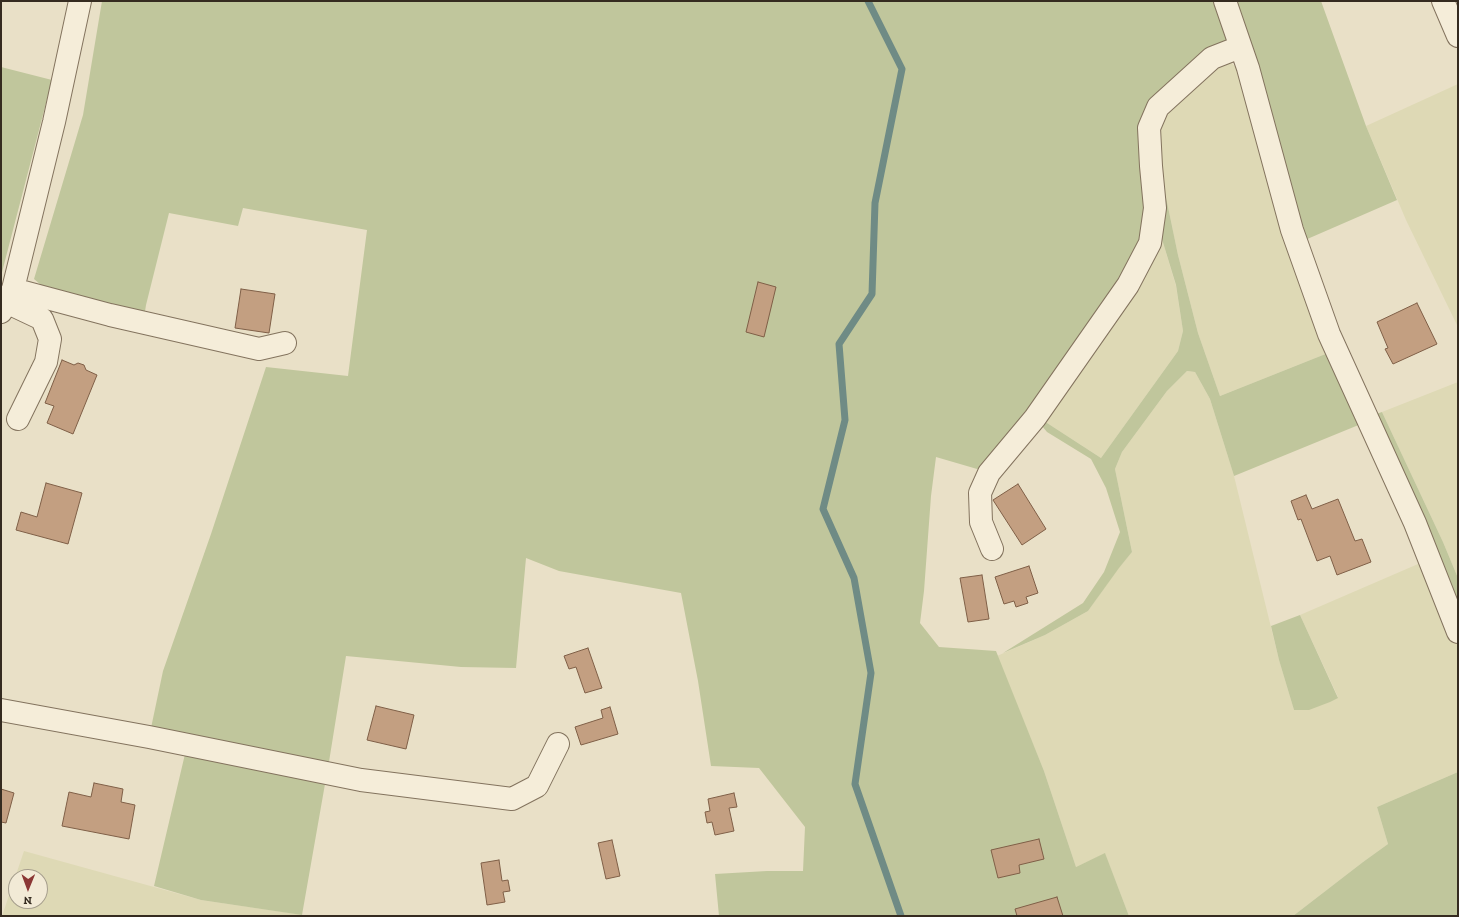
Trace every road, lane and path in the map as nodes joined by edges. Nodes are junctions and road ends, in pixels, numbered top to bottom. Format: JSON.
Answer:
{"nodes":[{"id":1,"x":80,"y":1,"type":"edge"},
{"id":2,"x":1224,"y":1,"type":"edge"},
{"id":3,"x":1443,"y":1,"type":"edge"},
{"id":4,"x":1458,"y":36,"type":"edge"},
{"id":5,"x":1240,"y":47,"type":"junction"},
{"id":6,"x":6,"y":301,"type":"edge"},
{"id":7,"x":285,"y":343,"type":"dead end"},
{"id":8,"x":18,"y":419,"type":"dead end"},
{"id":9,"x":992,"y":550,"type":"dead end"},
{"id":10,"x":1458,"y":632,"type":"edge"},
{"id":11,"x":1,"y":710,"type":"edge"},
{"id":12,"x":558,"y":744,"type":"dead end"}],
"edges":[{"from":1,"to":6,"type":"street"},
{"from":2,"to":5,"type":"street"},
{"from":3,"to":4,"type":"street"},
{"from":5,"to":9,"type":"street"},
{"from":5,"to":10,"type":"street"},
{"from":6,"to":7,"type":"street"},
{"from":6,"to":8,"type":"street"},
{"from":11,"to":12,"type":"street"}]}
